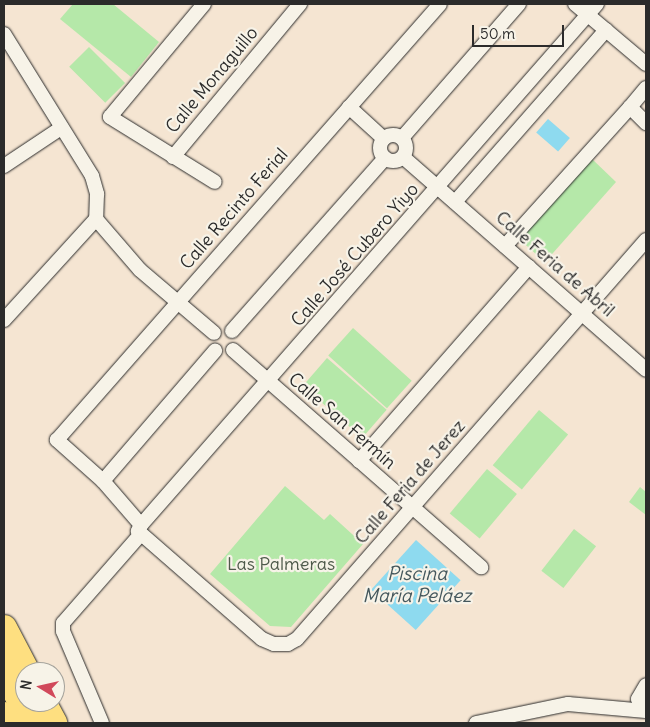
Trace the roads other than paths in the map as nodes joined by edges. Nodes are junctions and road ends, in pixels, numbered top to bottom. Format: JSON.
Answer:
{"nodes":[{"id":1,"x":204,"y":4,"type":"edge"},
{"id":2,"x":300,"y":4,"type":"edge"},
{"id":3,"x":440,"y":4,"type":"edge"},
{"id":4,"x":519,"y":4,"type":"edge"},
{"id":5,"x":575,"y":4,"type":"edge"},
{"id":6,"x":597,"y":4,"type":"edge"},
{"id":7,"x":587,"y":15,"type":"junction"},
{"id":8,"x":606,"y":30,"type":"junction"},
{"id":9,"x":4,"y":34,"type":"edge"},
{"id":10,"x":646,"y":64,"type":"edge"},
{"id":11,"x":646,"y":88,"type":"edge"},
{"id":12,"x":349,"y":107,"type":"junction"},
{"id":13,"x":630,"y":107,"type":"junction"},
{"id":14,"x":646,"y":123,"type":"edge"},
{"id":15,"x":61,"y":128,"type":"junction"},
{"id":16,"x":402,"y":138,"type":"junction"},
{"id":17,"x":384,"y":139,"type":"junction"},
{"id":18,"x":173,"y":157,"type":"junction"},
{"id":19,"x":403,"y":157,"type":"junction"},
{"id":20,"x":385,"y":158,"type":"junction"},
{"id":21,"x":4,"y":166,"type":"edge"},
{"id":22,"x":215,"y":182,"type":"dead end"},
{"id":23,"x":439,"y":188,"type":"junction"},
{"id":24,"x":456,"y":202,"type":"junction"},
{"id":25,"x":96,"y":219,"type":"junction"},
{"id":26,"x":646,"y":240,"type":"edge"},
{"id":27,"x":505,"y":246,"type":"junction"},
{"id":28,"x":529,"y":266,"type":"junction"},
{"id":29,"x":178,"y":302,"type":"junction"},
{"id":30,"x":5,"y":313,"type":"edge"},
{"id":31,"x":583,"y":314,"type":"junction"},
{"id":32,"x":232,"y":331,"type":"junction"},
{"id":33,"x":214,"y":332,"type":"junction"},
{"id":34,"x":234,"y":350,"type":"junction"},
{"id":35,"x":215,"y":351,"type":"junction"},
{"id":36,"x":646,"y":370,"type":"edge"},
{"id":37,"x":269,"y":382,"type":"junction"},
{"id":38,"x":57,"y":440,"type":"joint"},
{"id":39,"x":359,"y":461,"type":"junction"},
{"id":40,"x":103,"y":481,"type":"junction"},
{"id":41,"x":412,"y":508,"type":"junction"},
{"id":42,"x":140,"y":528,"type":"junction"},
{"id":43,"x":481,"y":567,"type":"dead end"},
{"id":44,"x":4,"y":628,"type":"edge"},
{"id":45,"x":22,"y":662,"type":"edge"},
{"id":46,"x":4,"y":670,"type":"edge"},
{"id":47,"x":646,"y":685,"type":"edge"},
{"id":48,"x":645,"y":711,"type":"edge"},
{"id":49,"x":4,"y":715,"type":"edge"},
{"id":50,"x":7,"y":723,"type":"edge"},
{"id":51,"x":32,"y":723,"type":"edge"},
{"id":52,"x":102,"y":723,"type":"edge"},
{"id":53,"x":476,"y":723,"type":"edge"}],
"edges":[{"from":1,"to":18,"type":"street"},
{"from":2,"to":18,"type":"street","name":"Calle Monaguillo"},
{"from":3,"to":12,"type":"street","name":"Calle Recinto Ferial"},
{"from":4,"to":16,"type":"street"},
{"from":5,"to":7,"type":"street"},
{"from":6,"to":7,"type":"street","name":"Calle José Cubero Yiyo"},
{"from":7,"to":8,"type":"street"},
{"from":7,"to":23,"type":"street","name":"Calle José Cubero Yiyo"},
{"from":8,"to":10,"type":"street"},
{"from":8,"to":24,"type":"street"},
{"from":9,"to":15,"type":"street"},
{"from":11,"to":13,"type":"street"},
{"from":12,"to":17,"type":"street"},
{"from":12,"to":29,"type":"street","name":"Calle Recinto Ferial"},
{"from":13,"to":14,"type":"street"},
{"from":13,"to":27,"type":"street"},
{"from":15,"to":21,"type":"street"},
{"from":15,"to":25,"type":"street"},
{"from":16,"to":17,"type":"street"},
{"from":16,"to":19,"type":"street"},
{"from":17,"to":20,"type":"street"},
{"from":18,"to":22,"type":"street"},
{"from":19,"to":20,"type":"street"},
{"from":19,"to":23,"type":"street","name":"Calle Feria de Abril"},
{"from":20,"to":32,"type":"street"},
{"from":23,"to":24,"type":"street","name":"Calle Feria de Abril"},
{"from":23,"to":37,"type":"street","name":"Calle José Cubero Yiyo"},
{"from":24,"to":27,"type":"street","name":"Calle Feria de Abril"},
{"from":25,"to":29,"type":"street"},
{"from":25,"to":30,"type":"street"},
{"from":26,"to":31,"type":"street","name":"Calle Feria de Jerez"},
{"from":27,"to":28,"type":"street","name":"Calle Feria de Abril"},
{"from":28,"to":31,"type":"street","name":"Calle Feria de Abril"},
{"from":28,"to":39,"type":"street"},
{"from":29,"to":33,"type":"street"},
{"from":29,"to":38,"type":"street","name":"Calle Recinto Ferial"},
{"from":31,"to":36,"type":"street","name":"Calle Feria de Abril"},
{"from":31,"to":41,"type":"street","name":"Calle Feria de Jerez"},
{"from":32,"to":33,"type":"street"},
{"from":32,"to":34,"type":"street"},
{"from":33,"to":35,"type":"street"},
{"from":34,"to":35,"type":"street"},
{"from":34,"to":37,"type":"street","name":"Calle San Fermín"},
{"from":35,"to":40,"type":"street"},
{"from":37,"to":39,"type":"street","name":"Calle San Fermín"},
{"from":37,"to":42,"type":"street","name":"Calle José Cubero Yiyo"},
{"from":38,"to":40,"type":"street","name":"Calle Feria de Jerez"},
{"from":39,"to":41,"type":"street","name":"Calle San Fermín"},
{"from":40,"to":42,"type":"street","name":"Calle Feria de Jerez"},
{"from":41,"to":42,"type":"street","name":"Calle Feria de Jerez"},
{"from":41,"to":43,"type":"street","name":"Calle San Fermín"},
{"from":42,"to":52,"type":"street","name":"Calle José Cubero Yiyo"},
{"from":44,"to":45,"type":"highway"},
{"from":46,"to":51,"type":"highway"},
{"from":47,"to":48,"type":"street"},
{"from":48,"to":53,"type":"street"},
{"from":49,"to":50,"type":"highway"}]}
